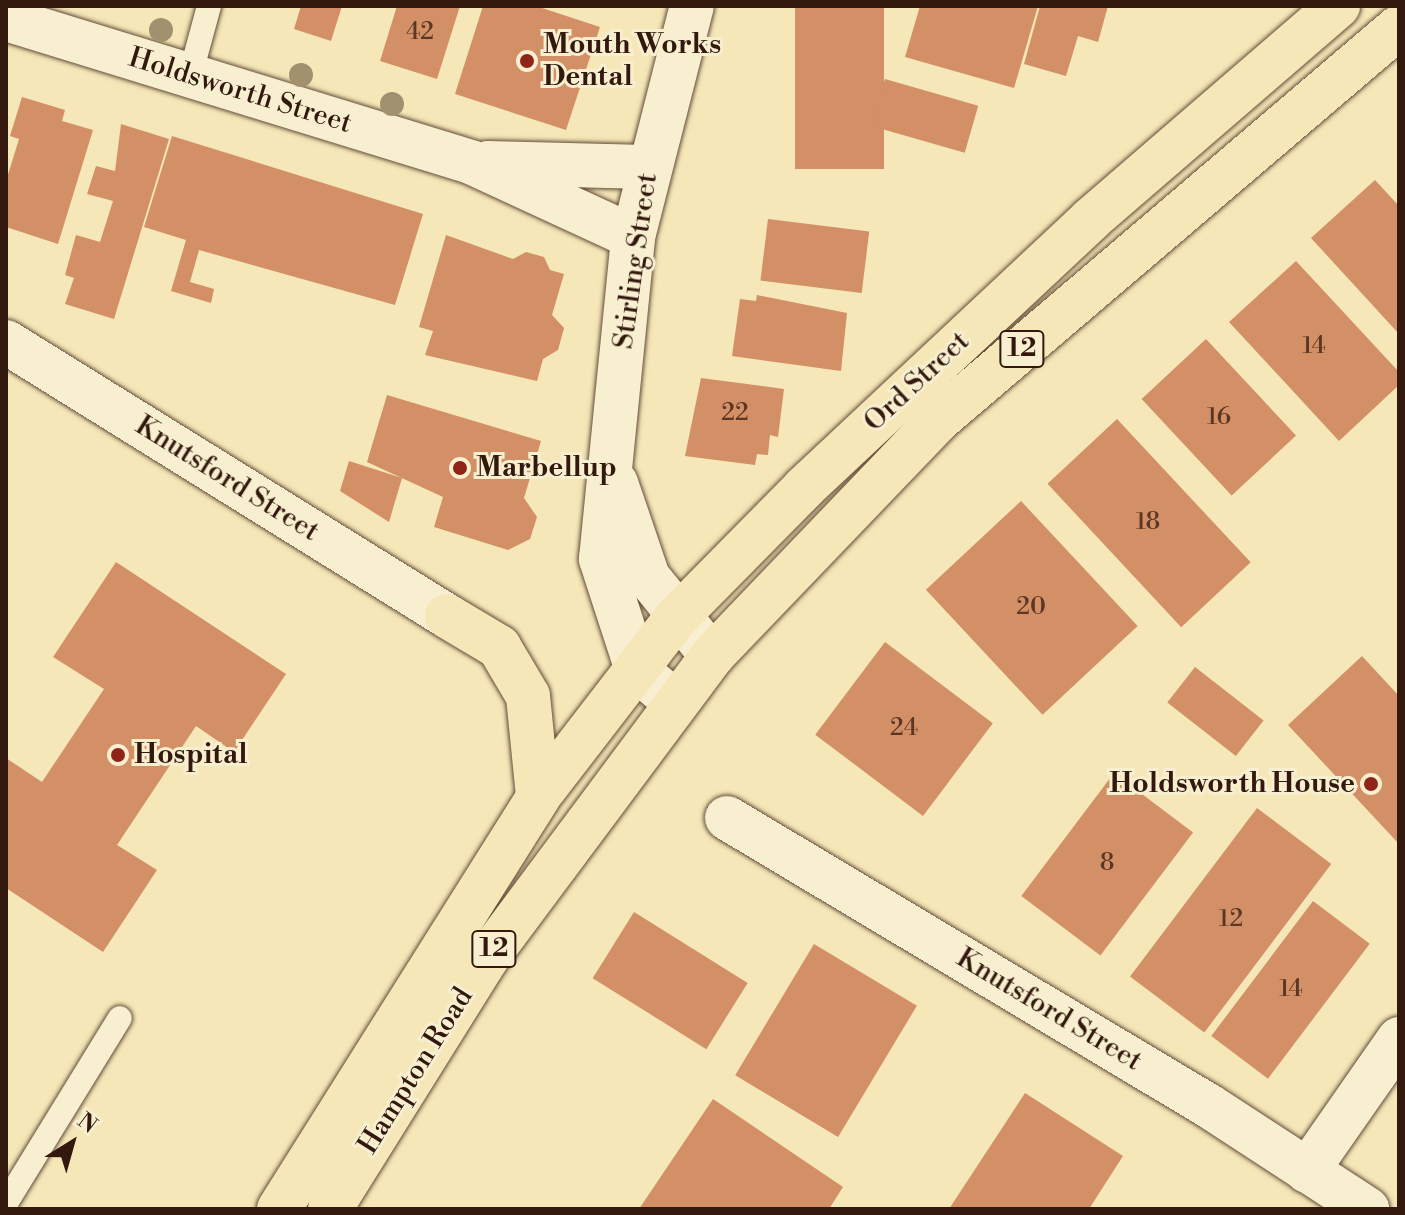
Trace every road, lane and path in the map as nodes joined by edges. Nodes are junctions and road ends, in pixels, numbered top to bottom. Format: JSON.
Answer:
{"nodes":[{"id":1,"x":209,"y":6,"type":"edge"},
{"id":2,"x":692,"y":6,"type":"edge"},
{"id":3,"x":1338,"y":6,"type":"edge"},
{"id":4,"x":6,"y":19,"type":"edge"},
{"id":5,"x":1399,"y":27,"type":"edge"},
{"id":6,"x":190,"y":76,"type":"junction"},
{"id":7,"x":473,"y":163,"type":"junction"},
{"id":8,"x":647,"y":167,"type":"junction"},
{"id":9,"x":633,"y":237,"type":"junction"},
{"id":10,"x":6,"y":342,"type":"edge"},
{"id":11,"x":613,"y":473,"type":"junction"},
{"id":12,"x":447,"y":616,"type":"joint"},
{"id":13,"x":675,"y":619,"type":"junction"},
{"id":14,"x":712,"y":656,"type":"junction"},
{"id":15,"x":637,"y":670,"type":"junction"},
{"id":16,"x":673,"y":700,"type":"junction"},
{"id":17,"x":538,"y":797,"type":"junction"},
{"id":18,"x":727,"y":818,"type":"dead end"},
{"id":19,"x":120,"y":1018,"type":"dead end"},
{"id":20,"x":1399,"y":1039,"type":"edge"},
{"id":21,"x":1307,"y":1171,"type":"junction"},
{"id":22,"x":6,"y":1203,"type":"edge"},
{"id":23,"x":279,"y":1209,"type":"edge"},
{"id":24,"x":330,"y":1209,"type":"edge"},
{"id":25,"x":1367,"y":1209,"type":"edge"}],
"edges":[{"from":1,"to":6,"type":"lane"},
{"from":2,"to":8,"type":"street","name":"Stirling Street"},
{"from":3,"to":13,"type":"main road","name":"Ord Street","number":"12"},
{"from":4,"to":6,"type":"street","name":"Holdsworth Street"},
{"from":5,"to":14,"type":"main road","name":"Ord Street","number":"12"},
{"from":6,"to":7,"type":"street","name":"Holdsworth Street"},
{"from":7,"to":8,"type":"street","name":"Holdsworth Street"},
{"from":7,"to":9,"type":"street","name":"Holdsworth Street"},
{"from":8,"to":9,"type":"street","name":"Stirling Street"},
{"from":9,"to":11,"type":"street","name":"Stirling Street"},
{"from":10,"to":12,"type":"street","name":"Knutsford Street"},
{"from":11,"to":13,"type":"street","name":"Stirling Street"},
{"from":11,"to":15,"type":"street","name":"Stirling Street"},
{"from":12,"to":17,"type":"main road"},
{"from":13,"to":14,"type":"street","name":"Stirling Street"},
{"from":13,"to":15,"type":"main road","name":"Ord Street","number":"12"},
{"from":14,"to":16,"type":"main road","name":"Ord Street","number":"12"},
{"from":15,"to":16,"type":"street"},
{"from":15,"to":17,"type":"main road","name":"Ord Street","number":"12"},
{"from":16,"to":24,"type":"main road","name":"Hampton Road","number":"12"},
{"from":17,"to":23,"type":"main road","name":"Hampton Road","number":"12"},
{"from":18,"to":21,"type":"street","name":"Knutsford Street"},
{"from":19,"to":22,"type":"lane"},
{"from":20,"to":21,"type":"street"},
{"from":21,"to":25,"type":"street","name":"Knutsford Street"}]}
